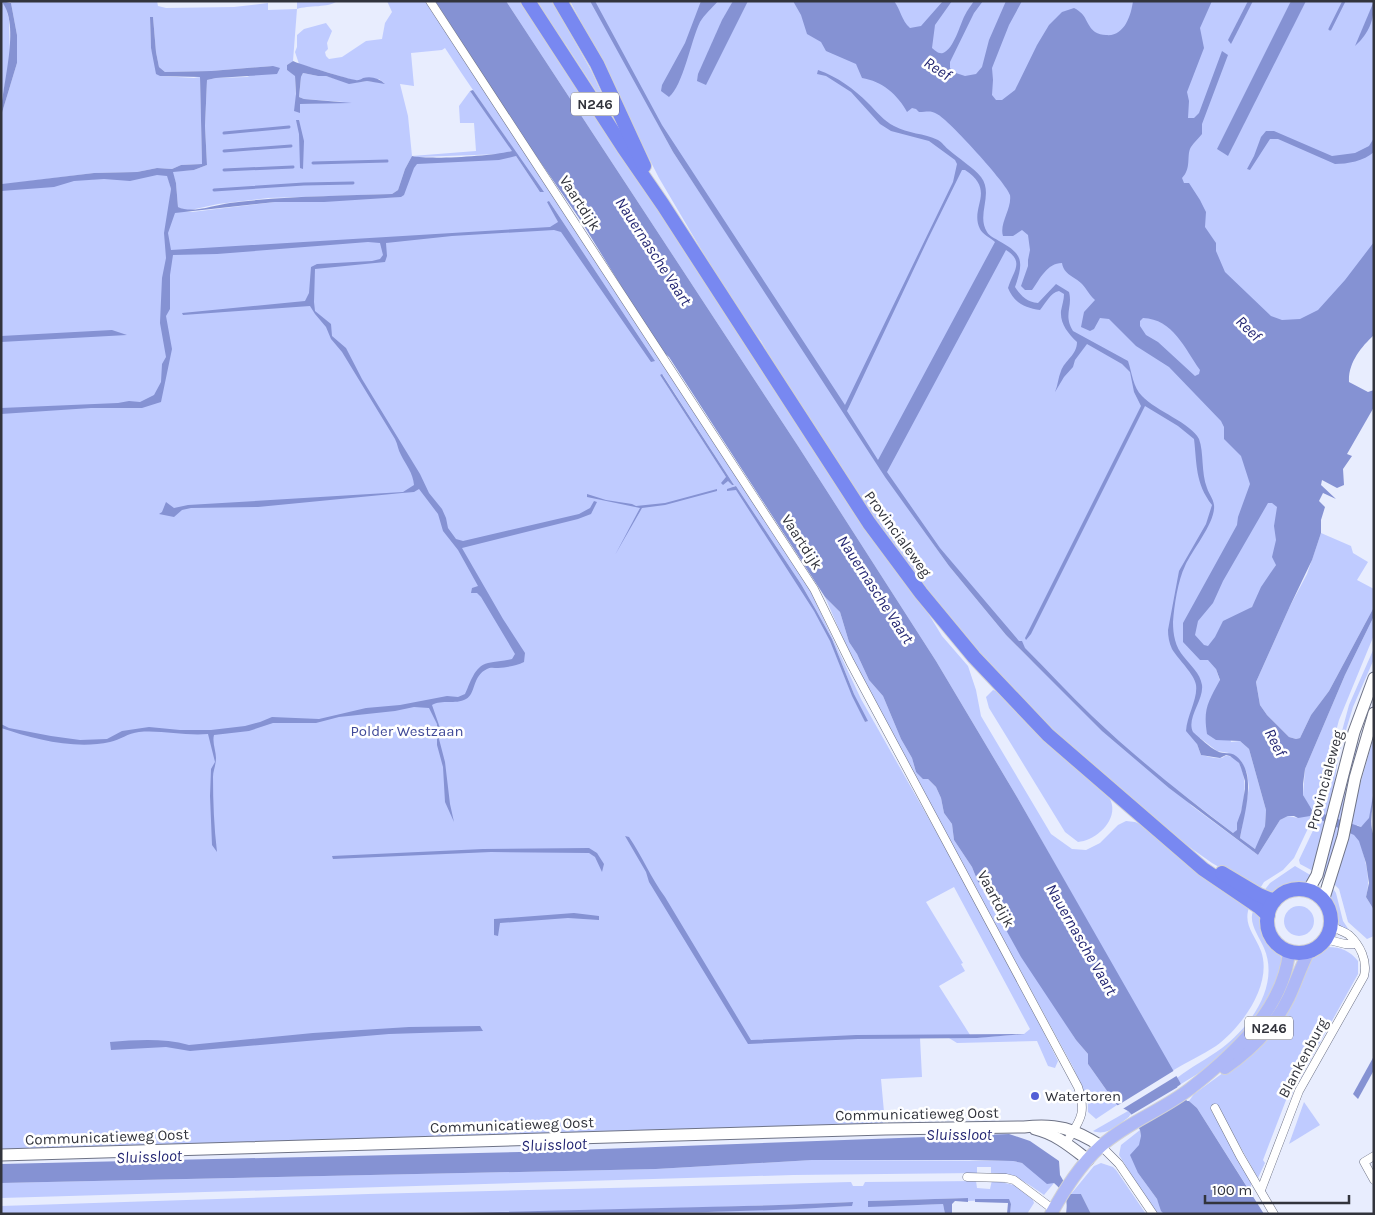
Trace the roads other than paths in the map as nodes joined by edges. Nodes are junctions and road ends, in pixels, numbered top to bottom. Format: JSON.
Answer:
{"nodes":[{"id":1,"x":430,"y":1,"type":"edge"},
{"id":2,"x":528,"y":1,"type":"edge"},
{"id":3,"x":560,"y":1,"type":"edge"},
{"id":4,"x":663,"y":205,"type":"junction"},
{"id":5,"x":1374,"y":678,"type":"edge"},
{"id":6,"x":1374,"y":714,"type":"edge"},
{"id":7,"x":1163,"y":834,"type":"junction"},
{"id":8,"x":1308,"y":891,"type":"junction"},
{"id":9,"x":1274,"y":901,"type":"junction"},
{"id":10,"x":1323,"y":901,"type":"junction"},
{"id":11,"x":1268,"y":915,"type":"junction"},
{"id":12,"x":1331,"y":925,"type":"junction"},
{"id":13,"x":1325,"y":939,"type":"junction"},
{"id":14,"x":1355,"y":944,"type":"junction"},
{"id":15,"x":1289,"y":952,"type":"junction"},
{"id":16,"x":1309,"y":952,"type":"junction"},
{"id":17,"x":1190,"y":1088,"type":"junction"},
{"id":18,"x":1215,"y":1108,"type":"dead end"},
{"id":19,"x":1024,"y":1127,"type":"junction"},
{"id":20,"x":1074,"y":1130,"type":"junction"},
{"id":21,"x":1066,"y":1143,"type":"junction"},
{"id":22,"x":1102,"y":1146,"type":"junction"},
{"id":23,"x":1,"y":1155,"type":"edge"},
{"id":24,"x":1374,"y":1156,"type":"edge"},
{"id":25,"x":1088,"y":1160,"type":"junction"},
{"id":26,"x":967,"y":1178,"type":"dead end"},
{"id":27,"x":1374,"y":1180,"type":"edge"},
{"id":28,"x":1260,"y":1190,"type":"junction"},
{"id":29,"x":1052,"y":1212,"type":"edge"},
{"id":30,"x":1153,"y":1214,"type":"edge"},
{"id":31,"x":1274,"y":1214,"type":"edge"}],
"edges":[{"from":1,"to":20,"type":"street","name":"Vaartdijk"},
{"from":2,"to":4,"type":"highway","name":"Provincialeweg","number":"N246"},
{"from":3,"to":4,"type":"highway","name":"Provincialeweg","number":"N246"},
{"from":4,"to":7,"type":"highway","name":"Provincialeweg","number":"N246"},
{"from":5,"to":8,"type":"street","name":"Provincialeweg"},
{"from":6,"to":10,"type":"street","name":"Provincialeweg"},
{"from":7,"to":9,"type":"highway","name":"Provincialeweg","number":"N246"},
{"from":7,"to":11,"type":"highway","name":"Provincialeweg","number":"N246"},
{"from":8,"to":9,"type":"highway"},
{"from":8,"to":10,"type":"highway"},
{"from":9,"to":11,"type":"highway"},
{"from":10,"to":12,"type":"highway"},
{"from":11,"to":15,"type":"highway"},
{"from":12,"to":13,"type":"highway","number":"N246"},
{"from":12,"to":14,"type":"street","name":"Blankenburg"},
{"from":13,"to":14,"type":"street"},
{"from":13,"to":16,"type":"highway","number":"N246"},
{"from":14,"to":28,"type":"street","name":"Blankenburg"},
{"from":15,"to":16,"type":"highway"},
{"from":15,"to":17,"type":"main road","number":"N246"},
{"from":16,"to":17,"type":"main road","number":"N246"},
{"from":17,"to":22,"type":"main road","number":"N246"},
{"from":18,"to":28,"type":"street"},
{"from":19,"to":20,"type":"street","name":"Communicatieweg Oost"},
{"from":19,"to":21,"type":"street","name":"Communicatieweg Oost"},
{"from":19,"to":23,"type":"street","name":"Communicatieweg Oost"},
{"from":20,"to":21,"type":"street","name":"Vaartdijk"},
{"from":20,"to":22,"type":"street","name":"Communicatieweg Oost"},
{"from":21,"to":25,"type":"street","name":"Communicatieweg Oost"},
{"from":22,"to":25,"type":"main road","number":"N246"},
{"from":22,"to":30,"type":"street"},
{"from":24,"to":27,"type":"street"},
{"from":25,"to":29,"type":"main road","number":"N246"},
{"from":26,"to":29,"type":"street"},
{"from":28,"to":31,"type":"street"}]}
